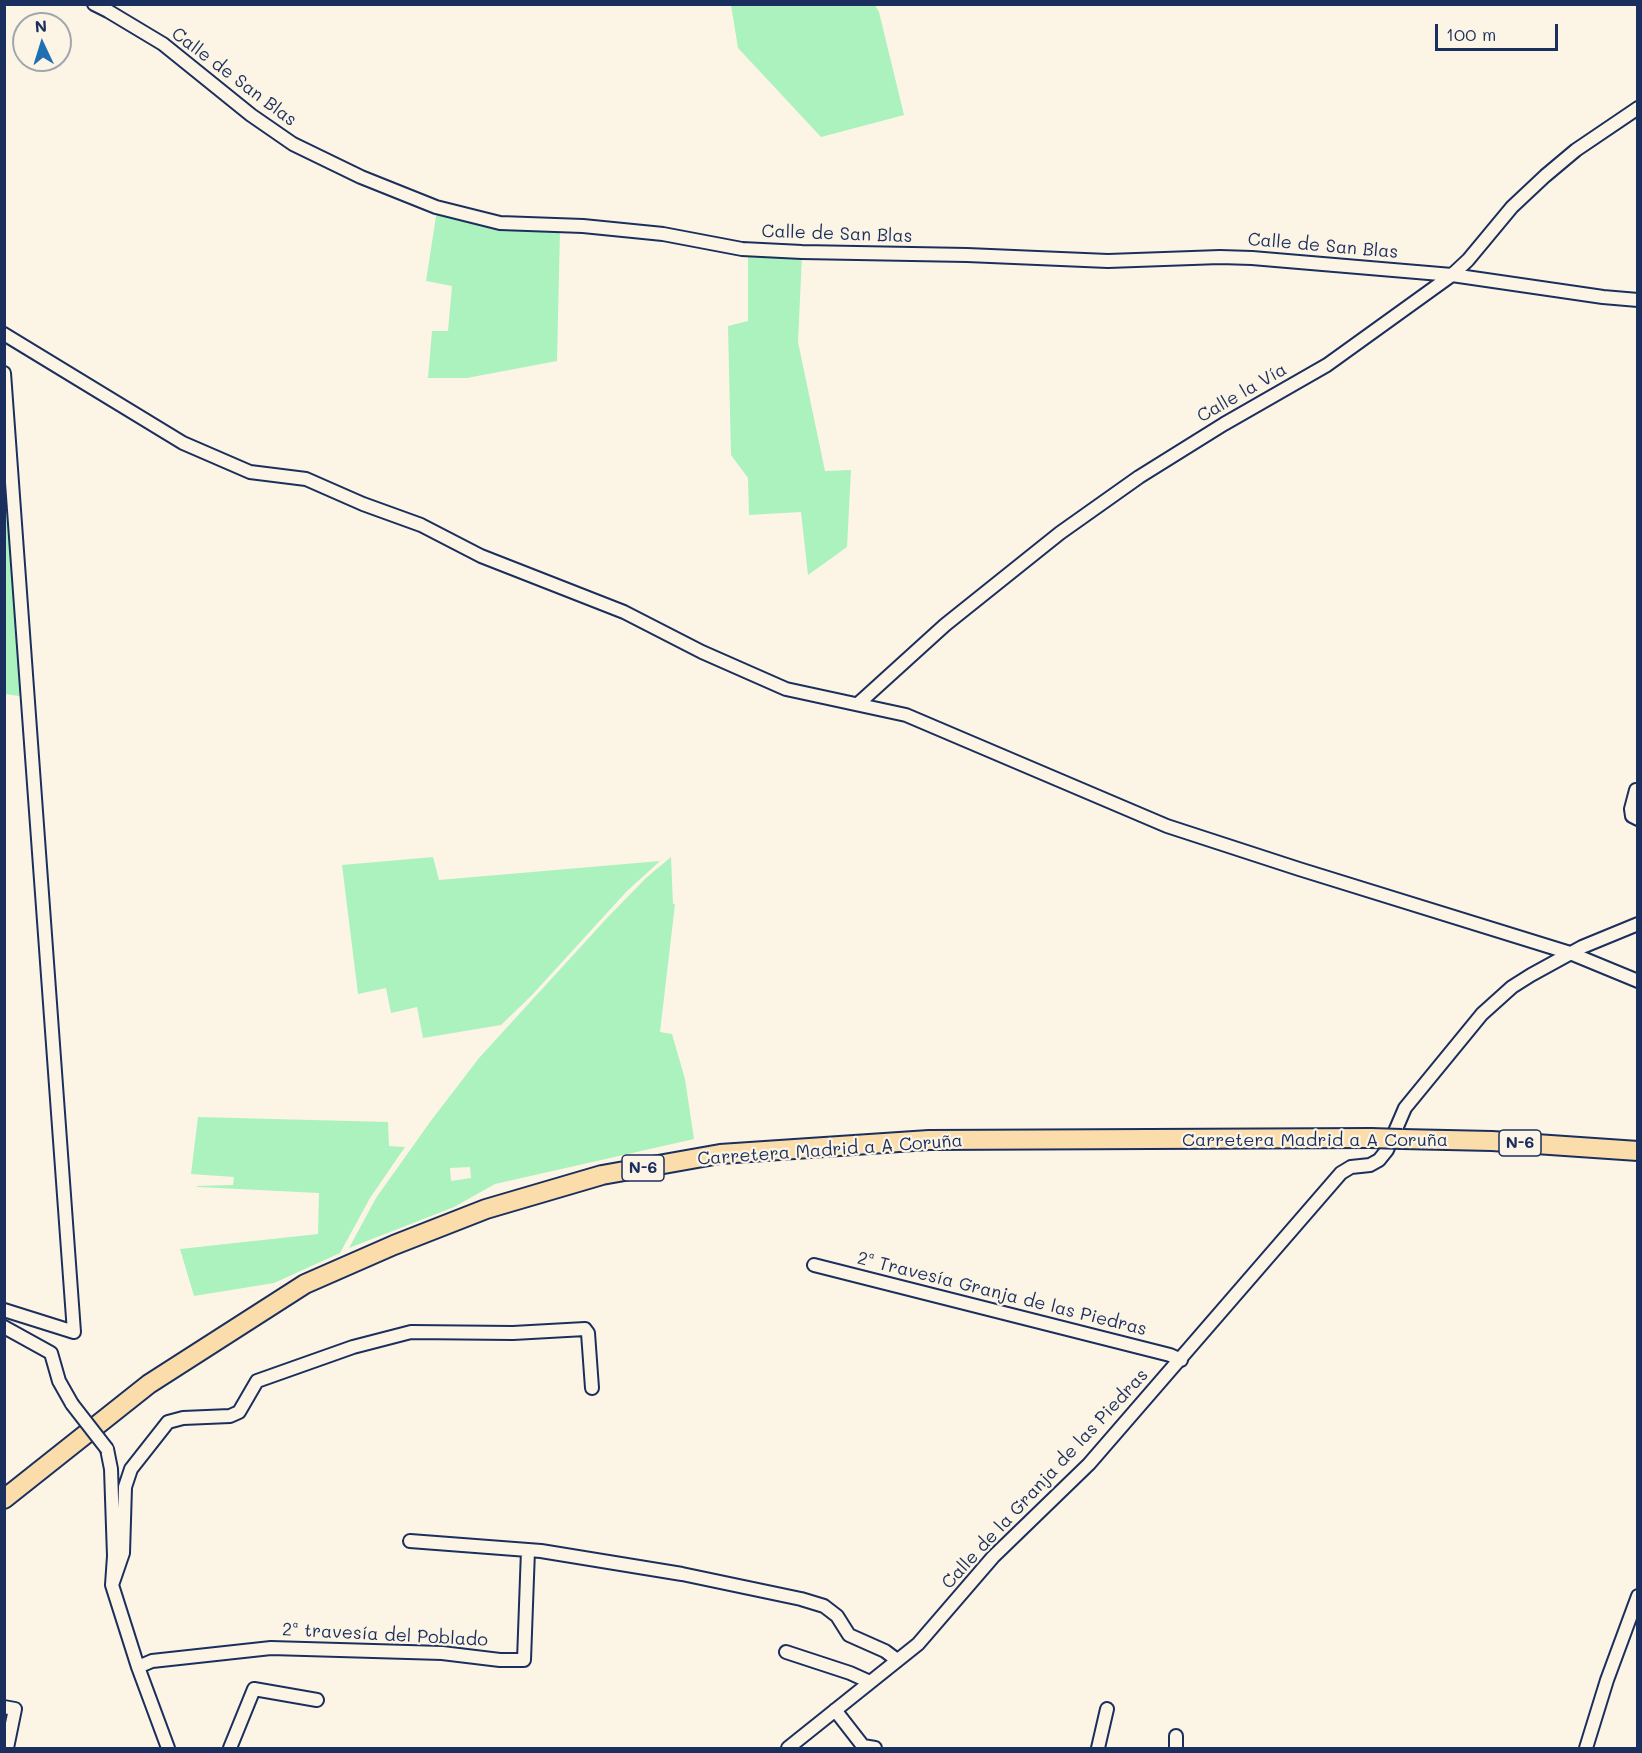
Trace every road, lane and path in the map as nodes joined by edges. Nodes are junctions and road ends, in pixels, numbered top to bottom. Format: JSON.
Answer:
{"nodes":[{"id":1,"x":94,"y":4,"type":"edge"},
{"id":2,"x":1638,"y":108,"type":"edge"},
{"id":3,"x":1452,"y":275,"type":"junction"},
{"id":4,"x":1638,"y":300,"type":"edge"},
{"id":5,"x":4,"y":334,"type":"edge"},
{"id":6,"x":4,"y":373,"type":"edge"},
{"id":7,"x":859,"y":703,"type":"junction"},
{"id":8,"x":1636,"y":790,"type":"edge"},
{"id":9,"x":1638,"y":819,"type":"edge"},
{"id":10,"x":1638,"y":924,"type":"edge"},
{"id":11,"x":1570,"y":953,"type":"junction"},
{"id":12,"x":1638,"y":981,"type":"edge"},
{"id":13,"x":1395,"y":1143,"type":"junction"},
{"id":14,"x":1638,"y":1151,"type":"edge"},
{"id":15,"x":814,"y":1265,"type":"dead end"},
{"id":16,"x":4,"y":1310,"type":"edge"},
{"id":17,"x":4,"y":1327,"type":"edge"},
{"id":18,"x":1181,"y":1360,"type":"junction"},
{"id":19,"x":592,"y":1388,"type":"dead end"},
{"id":20,"x":4,"y":1499,"type":"edge"},
{"id":21,"x":410,"y":1541,"type":"dead end"},
{"id":22,"x":528,"y":1550,"type":"junction"},
{"id":23,"x":112,"y":1586,"type":"junction"},
{"id":24,"x":1638,"y":1596,"type":"edge"},
{"id":25,"x":786,"y":1652,"type":"dead end"},
{"id":26,"x":897,"y":1660,"type":"junction"},
{"id":27,"x":138,"y":1667,"type":"junction"},
{"id":28,"x":870,"y":1682,"type":"junction"},
{"id":29,"x":317,"y":1700,"type":"dead end"},
{"id":30,"x":4,"y":1707,"type":"edge"},
{"id":31,"x":1107,"y":1708,"type":"dead end"},
{"id":32,"x":835,"y":1710,"type":"junction"},
{"id":33,"x":7,"y":1749,"type":"edge"},
{"id":34,"x":168,"y":1749,"type":"edge"},
{"id":35,"x":230,"y":1749,"type":"edge"},
{"id":36,"x":788,"y":1749,"type":"edge"},
{"id":37,"x":874,"y":1749,"type":"edge"},
{"id":38,"x":1098,"y":1749,"type":"edge"},
{"id":39,"x":1586,"y":1749,"type":"edge"}],
"edges":[{"from":1,"to":3,"type":"street","name":"Calle de San Blas"},
{"from":2,"to":3,"type":"street","name":"Calle la Vía"},
{"from":3,"to":4,"type":"street","name":"Calle de San Blas"},
{"from":3,"to":7,"type":"street","name":"Calle la Vía"},
{"from":5,"to":7,"type":"street"},
{"from":6,"to":16,"type":"street"},
{"from":7,"to":11,"type":"street"},
{"from":8,"to":9,"type":"street"},
{"from":10,"to":11,"type":"street"},
{"from":11,"to":12,"type":"street"},
{"from":11,"to":13,"type":"street"},
{"from":13,"to":14,"type":"highway","name":"Carretera Madrid a A Coruña","number":"N-6"},
{"from":13,"to":18,"type":"street","name":"Calle de la Granja de las Piedras"},
{"from":13,"to":20,"type":"highway","name":"Carretera Madrid a A Coruña","number":"N-6","bridge":true},
{"from":15,"to":18,"type":"street","name":"2ª Travesía Granja de las Piedras"},
{"from":17,"to":23,"type":"street","bridge":true},
{"from":18,"to":26,"type":"street","name":"Calle de la Granja de las Piedras"},
{"from":19,"to":23,"type":"street"},
{"from":21,"to":22,"type":"street"},
{"from":22,"to":26,"type":"street"},
{"from":22,"to":27,"type":"street","name":"2ª travesía del Poblado"},
{"from":23,"to":27,"type":"street"},
{"from":24,"to":39,"type":"street"},
{"from":25,"to":28,"type":"street"},
{"from":26,"to":28,"type":"street","name":"Calle de la Granja de las Piedras"},
{"from":27,"to":34,"type":"street"},
{"from":28,"to":32,"type":"street","name":"Calle de la Granja de las Piedras"},
{"from":29,"to":35,"type":"street"},
{"from":30,"to":33,"type":"street"},
{"from":31,"to":38,"type":"street"},
{"from":32,"to":36,"type":"street","name":"Calle de la Granja de las Piedras"},
{"from":32,"to":37,"type":"street"}]}
